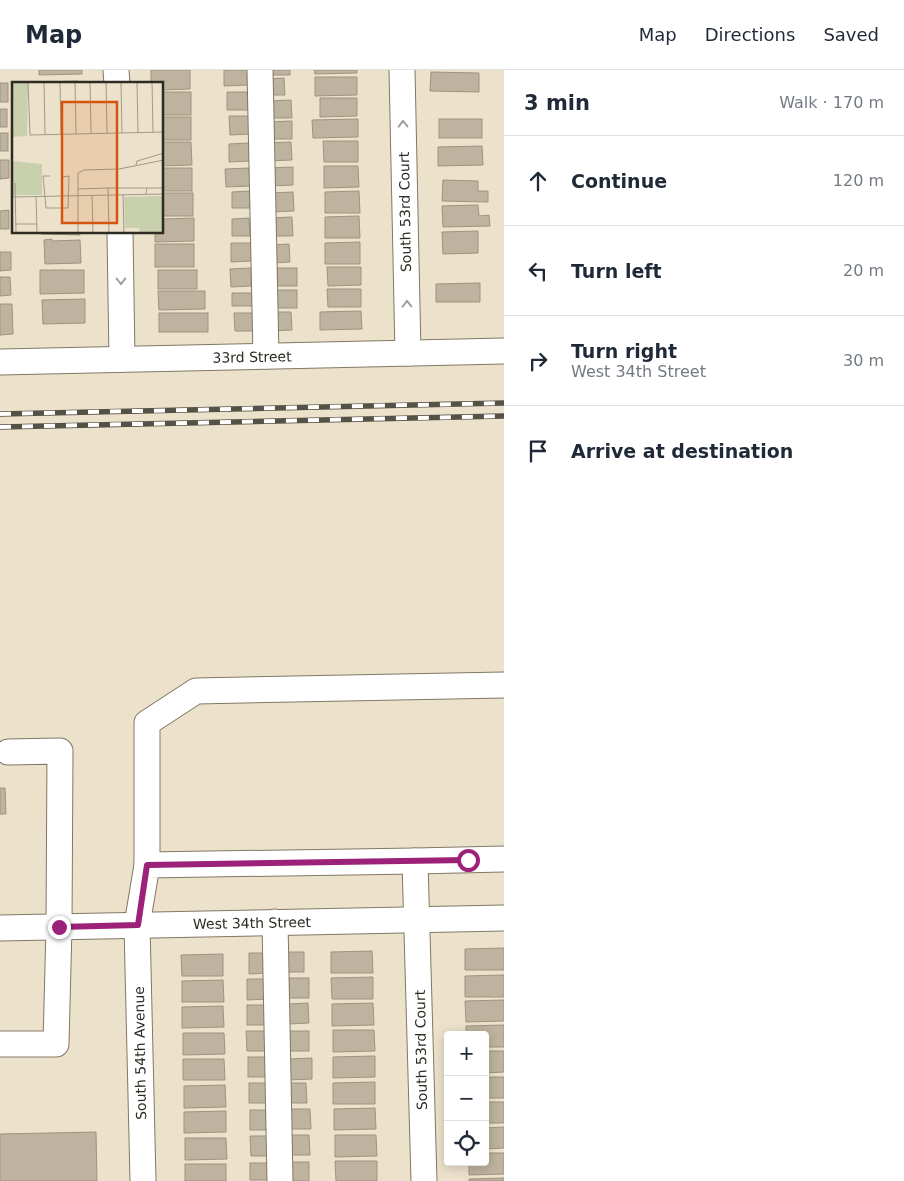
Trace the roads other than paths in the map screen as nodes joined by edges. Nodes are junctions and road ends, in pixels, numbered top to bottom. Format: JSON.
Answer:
{"nodes":[{"id":1,"x":260,"y":70,"type":"edge"},
{"id":2,"x":402,"y":70,"type":"edge"},
{"id":3,"x":120,"y":234,"type":"edge"},
{"id":4,"x":504,"y":351,"type":"edge"},
{"id":5,"x":408,"y":353,"type":"junction"},
{"id":6,"x":266,"y":356,"type":"junction"},
{"id":7,"x":122,"y":359,"type":"junction"},
{"id":8,"x":0,"y":362,"type":"edge"},
{"id":9,"x":504,"y":686,"type":"edge"},
{"id":10,"x":8,"y":752,"type":"dead end"},
{"id":11,"x":504,"y":859,"type":"edge"},
{"id":12,"x":415,"y":861,"type":"junction"},
{"id":13,"x":147,"y":865,"type":"junction"},
{"id":14,"x":504,"y":918,"type":"edge"},
{"id":15,"x":417,"y":920,"type":"junction"},
{"id":16,"x":275,"y":922,"type":"junction"},
{"id":17,"x":138,"y":925,"type":"junction"},
{"id":18,"x":59,"y":927,"type":"junction"},
{"id":19,"x":0,"y":928,"type":"edge"},
{"id":20,"x":0,"y":1044,"type":"edge"},
{"id":21,"x":143,"y":1181,"type":"edge"},
{"id":22,"x":280,"y":1181,"type":"edge"},
{"id":23,"x":424,"y":1181,"type":"edge"}],
"edges":[{"from":1,"to":6,"type":"street"},
{"from":5,"to":2,"type":"street","name":"South 53rd Court","one_way":true},
{"from":3,"to":7,"type":"street","one_way":true},
{"from":4,"to":5,"type":"street","name":"33rd Street"},
{"from":5,"to":6,"type":"street","name":"33rd Street"},
{"from":6,"to":7,"type":"street","name":"33rd Street"},
{"from":7,"to":8,"type":"street","name":"33rd Street"},
{"from":9,"to":13,"type":"street","name":"South 54th Avenue"},
{"from":10,"to":18,"type":"street"},
{"from":11,"to":12,"type":"street"},
{"from":12,"to":13,"type":"street"},
{"from":12,"to":15,"type":"street","name":"South 53rd Court"},
{"from":13,"to":17,"type":"street","name":"South 54th Avenue"},
{"from":14,"to":15,"type":"street","name":"West 34th Street"},
{"from":15,"to":16,"type":"street","name":"West 34th Street"},
{"from":15,"to":23,"type":"street","name":"South 53rd Court"},
{"from":16,"to":17,"type":"street","name":"West 34th Street"},
{"from":16,"to":22,"type":"street"},
{"from":17,"to":18,"type":"street","name":"West 34th Street"},
{"from":17,"to":21,"type":"street","name":"South 54th Avenue"},
{"from":18,"to":19,"type":"street","name":"West 34th Street"},
{"from":18,"to":20,"type":"street"}]}
